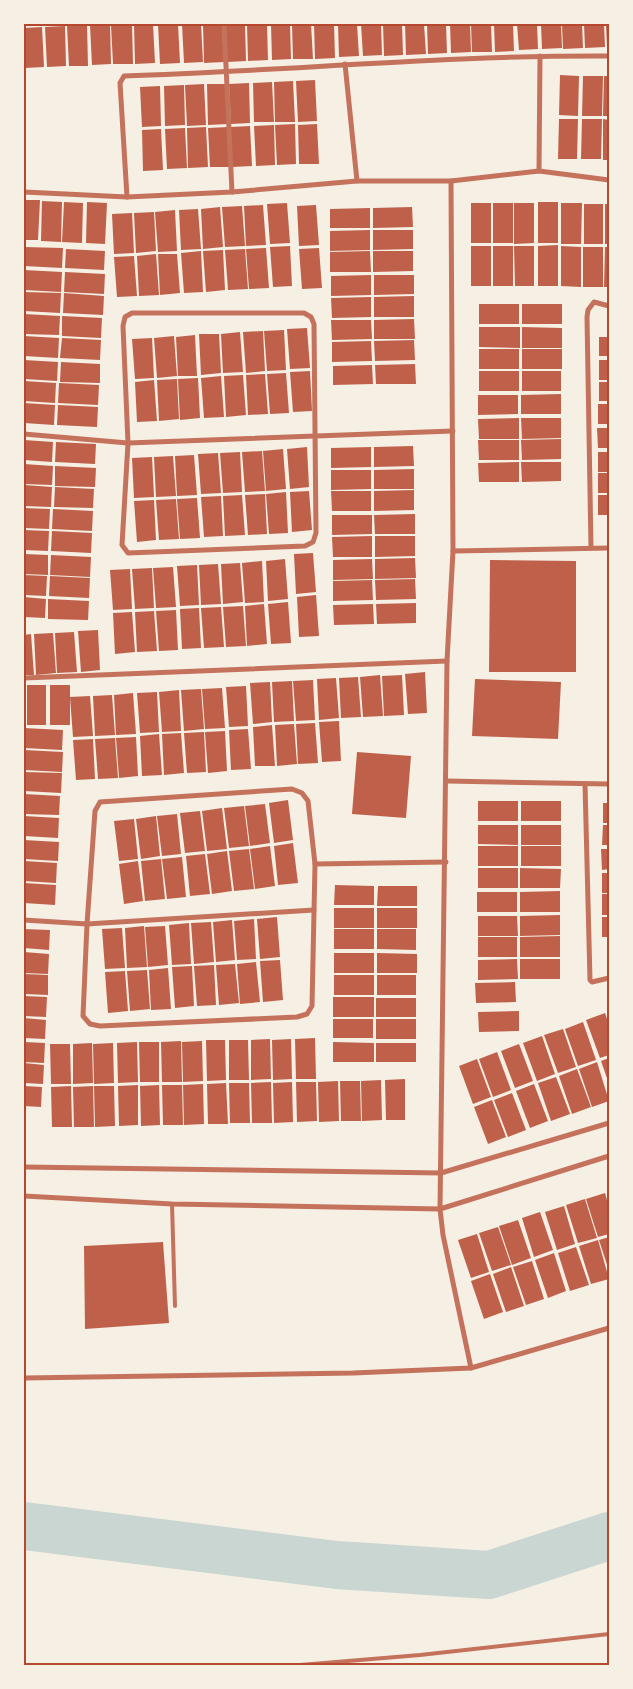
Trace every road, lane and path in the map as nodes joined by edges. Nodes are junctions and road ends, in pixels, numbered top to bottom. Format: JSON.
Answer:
{"nodes":[{"id":1,"x":224,"y":24,"type":"edge"},
{"id":2,"x":540,"y":56,"type":"junction"},
{"id":3,"x":609,"y":56,"type":"edge"},
{"id":4,"x":345,"y":64,"type":"junction"},
{"id":5,"x":226,"y":73,"type":"junction"},
{"id":6,"x":539,"y":171,"type":"junction"},
{"id":7,"x":609,"y":180,"type":"edge"},
{"id":8,"x":451,"y":181,"type":"junction"},
{"id":9,"x":356,"y":182,"type":"junction"},
{"id":10,"x":24,"y":192,"type":"edge"},
{"id":11,"x":232,"y":192,"type":"junction"},
{"id":12,"x":127,"y":197,"type":"junction"},
{"id":13,"x":609,"y":306,"type":"edge"},
{"id":14,"x":453,"y":431,"type":"junction"},
{"id":15,"x":24,"y":434,"type":"edge"},
{"id":16,"x":314,"y":436,"type":"junction"},
{"id":17,"x":128,"y":443,"type":"junction"},
{"id":18,"x":591,"y":548,"type":"junction"},
{"id":19,"x":609,"y":548,"type":"edge"},
{"id":20,"x":453,"y":551,"type":"junction"},
{"id":21,"x":447,"y":661,"type":"junction"},
{"id":22,"x":24,"y":678,"type":"edge"},
{"id":23,"x":447,"y":781,"type":"junction"},
{"id":24,"x":585,"y":784,"type":"junction"},
{"id":25,"x":609,"y":784,"type":"edge"},
{"id":26,"x":446,"y":862,"type":"junction"},
{"id":27,"x":315,"y":864,"type":"junction"},
{"id":28,"x":314,"y":910,"type":"junction"},
{"id":29,"x":24,"y":920,"type":"edge"},
{"id":30,"x":86,"y":924,"type":"junction"},
{"id":31,"x":609,"y":978,"type":"edge"},
{"id":32,"x":609,"y":1123,"type":"edge"},
{"id":33,"x":609,"y":1156,"type":"edge"},
{"id":34,"x":24,"y":1167,"type":"edge"},
{"id":35,"x":441,"y":1172,"type":"junction"},
{"id":36,"x":24,"y":1196,"type":"edge"},
{"id":37,"x":172,"y":1204,"type":"junction"},
{"id":38,"x":440,"y":1209,"type":"junction"},
{"id":39,"x":175,"y":1306,"type":"dead end"},
{"id":40,"x":609,"y":1328,"type":"edge"},
{"id":41,"x":472,"y":1368,"type":"junction"},
{"id":42,"x":24,"y":1378,"type":"edge"},
{"id":43,"x":609,"y":1634,"type":"edge"},
{"id":44,"x":300,"y":1665,"type":"edge"}],
"edges":[{"from":1,"to":5,"type":"street"},
{"from":2,"to":3,"type":"street"},
{"from":2,"to":4,"type":"street"},
{"from":2,"to":6,"type":"street"},
{"from":4,"to":5,"type":"street"},
{"from":4,"to":9,"type":"street"},
{"from":5,"to":11,"type":"street"},
{"from":5,"to":12,"type":"street"},
{"from":6,"to":7,"type":"street"},
{"from":6,"to":8,"type":"street"},
{"from":8,"to":9,"type":"street"},
{"from":8,"to":14,"type":"street"},
{"from":9,"to":11,"type":"street"},
{"from":10,"to":12,"type":"street"},
{"from":11,"to":12,"type":"street"},
{"from":13,"to":18,"type":"street"},
{"from":14,"to":16,"type":"street"},
{"from":14,"to":20,"type":"street"},
{"from":15,"to":17,"type":"street"},
{"from":16,"to":17,"type":"street"},
{"from":16,"to":17,"type":"street"},
{"from":16,"to":17,"type":"street"},
{"from":18,"to":19,"type":"street"},
{"from":18,"to":20,"type":"street"},
{"from":20,"to":21,"type":"street"},
{"from":21,"to":22,"type":"street"},
{"from":21,"to":23,"type":"street"},
{"from":23,"to":24,"type":"street"},
{"from":23,"to":26,"type":"street"},
{"from":24,"to":25,"type":"street"},
{"from":24,"to":31,"type":"street"},
{"from":26,"to":27,"type":"street"},
{"from":26,"to":35,"type":"street"},
{"from":27,"to":28,"type":"street"},
{"from":27,"to":30,"type":"street"},
{"from":28,"to":30,"type":"street"},
{"from":28,"to":30,"type":"street"},
{"from":29,"to":30,"type":"street"},
{"from":32,"to":35,"type":"street"},
{"from":33,"to":38,"type":"street"},
{"from":34,"to":35,"type":"street"},
{"from":35,"to":38,"type":"street"},
{"from":36,"to":37,"type":"street"},
{"from":37,"to":38,"type":"street"},
{"from":37,"to":39,"type":"lane"},
{"from":38,"to":41,"type":"street"},
{"from":40,"to":41,"type":"street"},
{"from":41,"to":42,"type":"street"},
{"from":43,"to":44,"type":"lane"}]}
